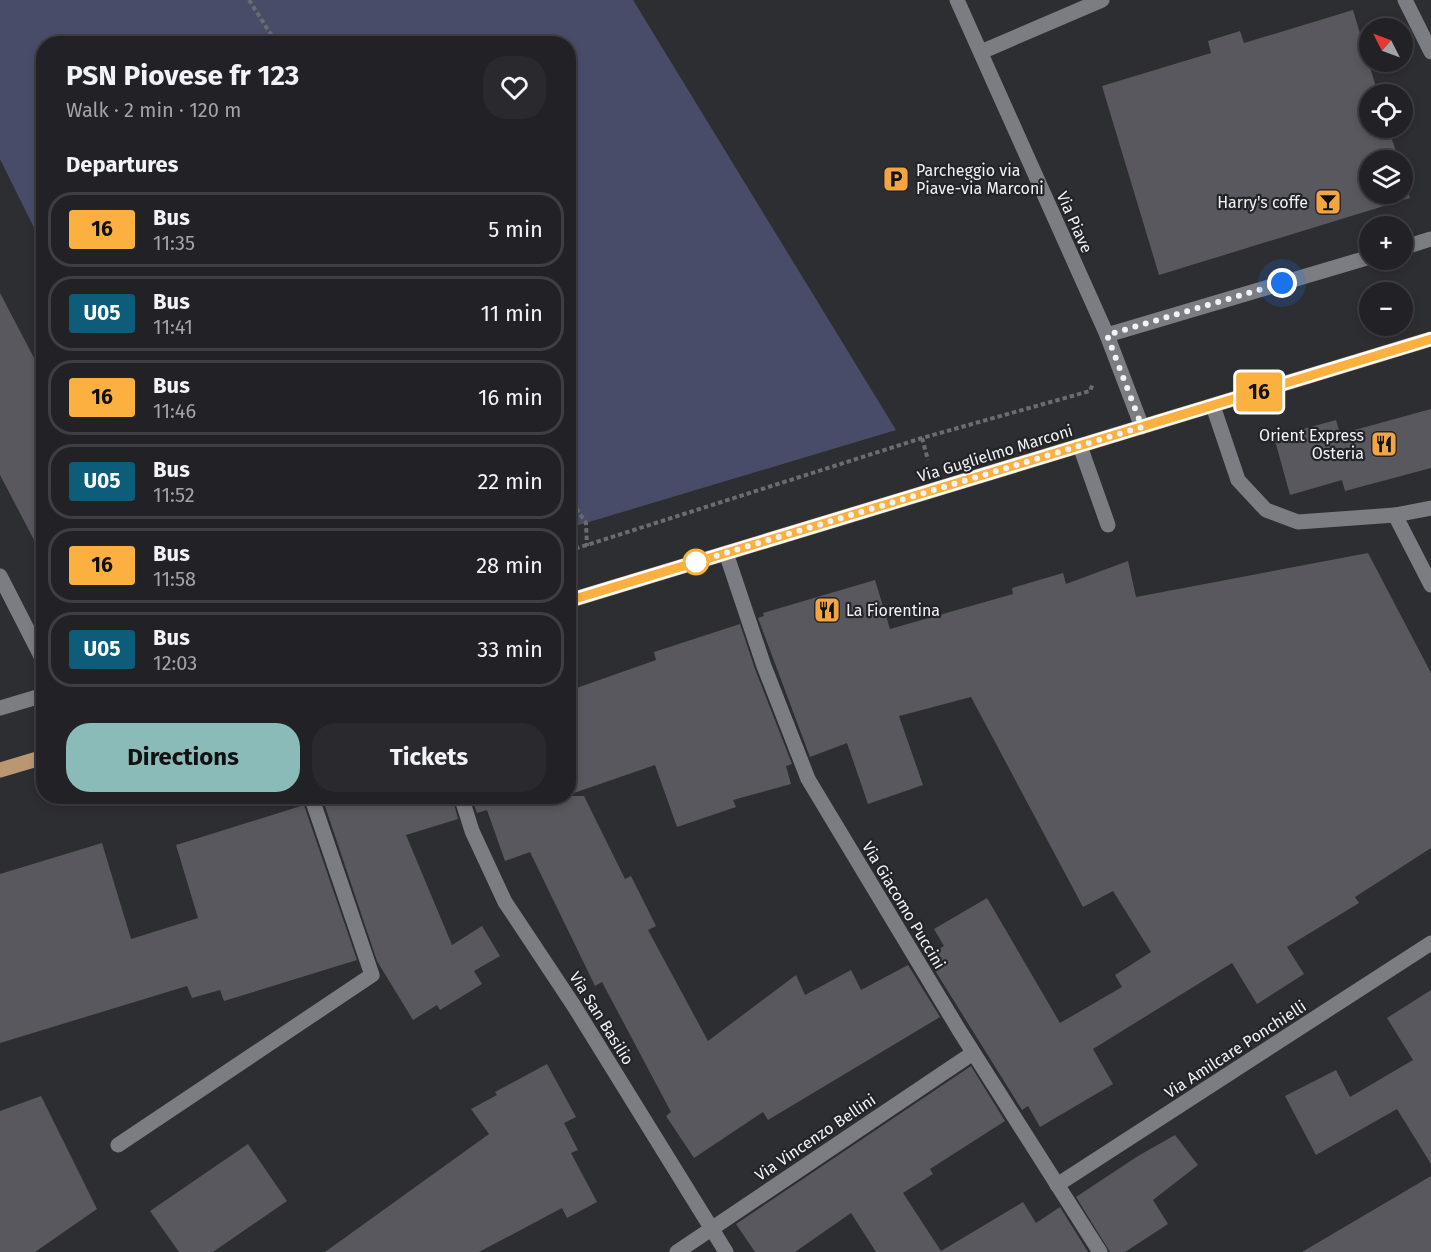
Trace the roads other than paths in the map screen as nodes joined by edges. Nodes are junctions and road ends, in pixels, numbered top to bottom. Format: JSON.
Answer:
{"nodes":[{"id":1,"x":957,"y":0,"type":"edge"},
{"id":2,"x":1102,"y":0,"type":"edge"},
{"id":3,"x":1405,"y":0,"type":"edge"},
{"id":4,"x":981,"y":52,"type":"junction"},
{"id":5,"x":1431,"y":52,"type":"edge"},
{"id":6,"x":1431,"y":239,"type":"edge"},
{"id":7,"x":1413,"y":245,"type":"edge"},
{"id":8,"x":1359,"y":260,"type":"edge"},
{"id":9,"x":1107,"y":335,"type":"junction"},
{"id":10,"x":1431,"y":339,"type":"edge"},
{"id":11,"x":1213,"y":406,"type":"junction"},
{"id":12,"x":1142,"y":427,"type":"junction"},
{"id":13,"x":1080,"y":446,"type":"junction"},
{"id":14,"x":1431,"y":508,"type":"edge"},
{"id":15,"x":1395,"y":515,"type":"junction"},
{"id":16,"x":1108,"y":525,"type":"dead end"},
{"id":17,"x":726,"y":553,"type":"junction"},
{"id":18,"x":0,"y":576,"type":"edge"},
{"id":19,"x":1431,"y":585,"type":"edge"},
{"id":20,"x":576,"y":599,"type":"edge"},
{"id":21,"x":36,"y":646,"type":"edge"},
{"id":22,"x":36,"y":697,"type":"edge"},
{"id":23,"x":0,"y":708,"type":"edge"},
{"id":24,"x":36,"y":759,"type":"edge"},
{"id":25,"x":0,"y":770,"type":"edge"},
{"id":26,"x":314,"y":804,"type":"edge"},
{"id":27,"x":464,"y":804,"type":"edge"},
{"id":28,"x":1431,"y":943,"type":"edge"},
{"id":29,"x":973,"y":1053,"type":"junction"},
{"id":30,"x":118,"y":1146,"type":"dead end"},
{"id":31,"x":1058,"y":1185,"type":"junction"},
{"id":32,"x":712,"y":1228,"type":"junction"},
{"id":33,"x":677,"y":1252,"type":"edge"},
{"id":34,"x":726,"y":1252,"type":"edge"},
{"id":35,"x":1100,"y":1252,"type":"edge"}],
"edges":[{"from":1,"to":4,"type":"street","name":"Via Piave"},
{"from":2,"to":4,"type":"street"},
{"from":3,"to":5,"type":"street"},
{"from":4,"to":9,"type":"street","name":"Via Piave"},
{"from":6,"to":7,"type":"street"},
{"from":8,"to":9,"type":"street"},
{"from":9,"to":12,"type":"street","name":"Via Piave"},
{"from":10,"to":11,"type":"main road","name":"Via Guglielmo Marconi"},
{"from":11,"to":12,"type":"main road","name":"Via Guglielmo Marconi"},
{"from":11,"to":15,"type":"street"},
{"from":12,"to":13,"type":"main road","name":"Via Guglielmo Marconi"},
{"from":13,"to":16,"type":"street"},
{"from":13,"to":17,"type":"main road","name":"Via Guglielmo Marconi"},
{"from":14,"to":15,"type":"street"},
{"from":15,"to":19,"type":"street"},
{"from":17,"to":20,"type":"main road","name":"Via Guglielmo Marconi"},
{"from":17,"to":29,"type":"street","name":"Via Giacomo Puccini"},
{"from":18,"to":21,"type":"street"},
{"from":22,"to":23,"type":"street"},
{"from":24,"to":25,"type":"main road"},
{"from":26,"to":30,"type":"street"},
{"from":27,"to":32,"type":"street","name":"Via San Basilio"},
{"from":28,"to":31,"type":"street","name":"Via Amilcare Ponchielli"},
{"from":29,"to":31,"type":"street","name":"Via Giacomo Puccini"},
{"from":29,"to":32,"type":"street","name":"Via Vincenzo Bellini"},
{"from":31,"to":35,"type":"street","name":"Via Giacomo Puccini"},
{"from":32,"to":33,"type":"street","name":"Via Vincenzo Bellini"},
{"from":32,"to":34,"type":"street","name":"Via San Basilio"}]}
